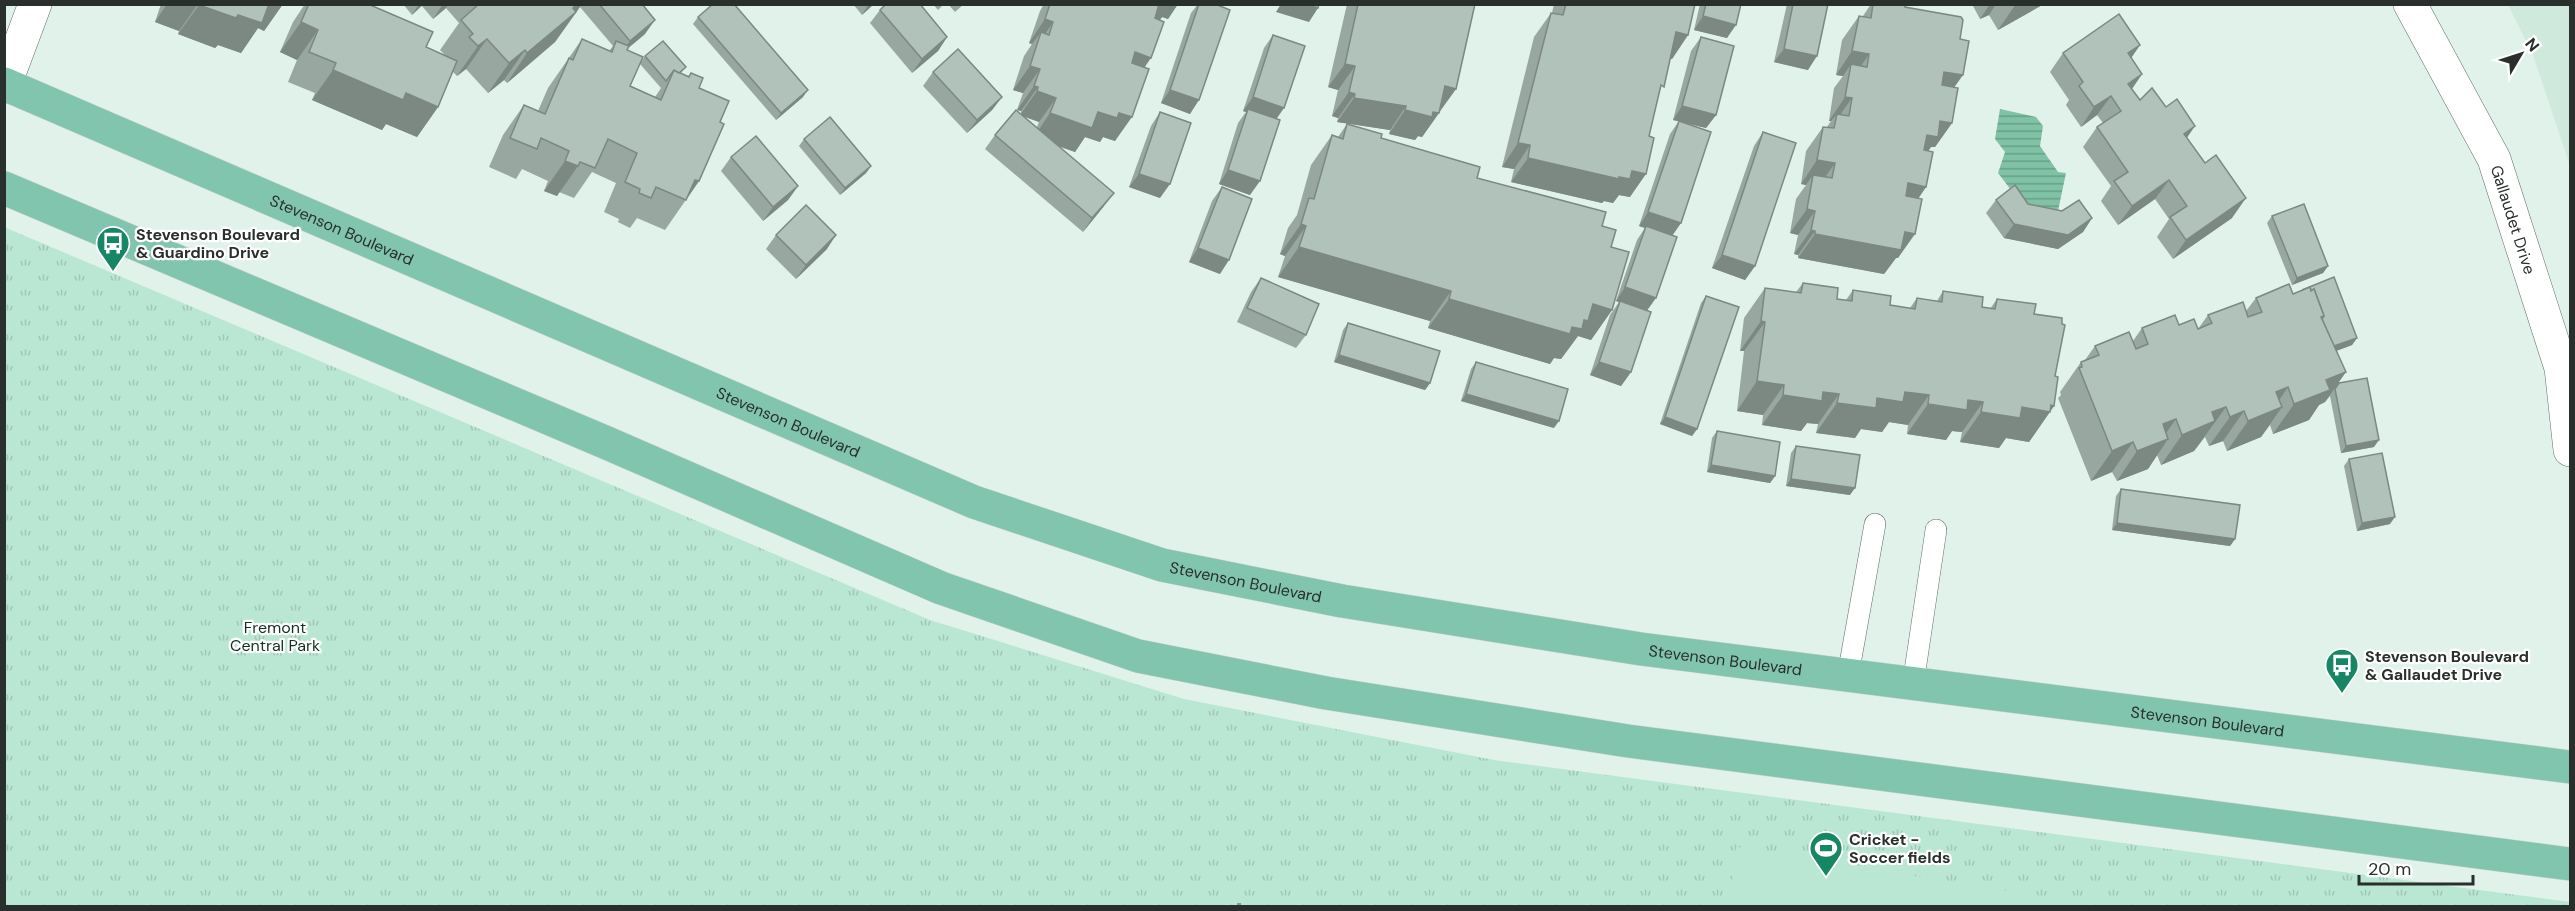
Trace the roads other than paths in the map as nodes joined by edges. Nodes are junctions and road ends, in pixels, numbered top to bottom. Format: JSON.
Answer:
{"nodes":[{"id":1,"x":35,"y":4,"type":"edge"},
{"id":2,"x":2410,"y":4,"type":"edge"},
{"id":3,"x":5,"y":85,"type":"edge"},
{"id":4,"x":4,"y":188,"type":"edge"},
{"id":5,"x":2571,"y":450,"type":"edge"},
{"id":6,"x":1875,"y":524,"type":"dead end"},
{"id":7,"x":1936,"y":530,"type":"dead end"},
{"id":8,"x":1848,"y":675,"type":"junction"},
{"id":9,"x":1913,"y":684,"type":"junction"},
{"id":10,"x":2571,"y":767,"type":"edge"},
{"id":11,"x":2571,"y":864,"type":"edge"}],
"edges":[{"from":1,"to":3,"type":"street"},
{"from":2,"to":5,"type":"street","name":"Gallaudet Drive"},
{"from":3,"to":8,"type":"main road","name":"Stevenson Boulevard"},
{"from":4,"to":11,"type":"main road"},
{"from":6,"to":8,"type":"lane"},
{"from":7,"to":9,"type":"lane"},
{"from":8,"to":9,"type":"main road","name":"Stevenson Boulevard"},
{"from":9,"to":10,"type":"main road","name":"Stevenson Boulevard"}]}
